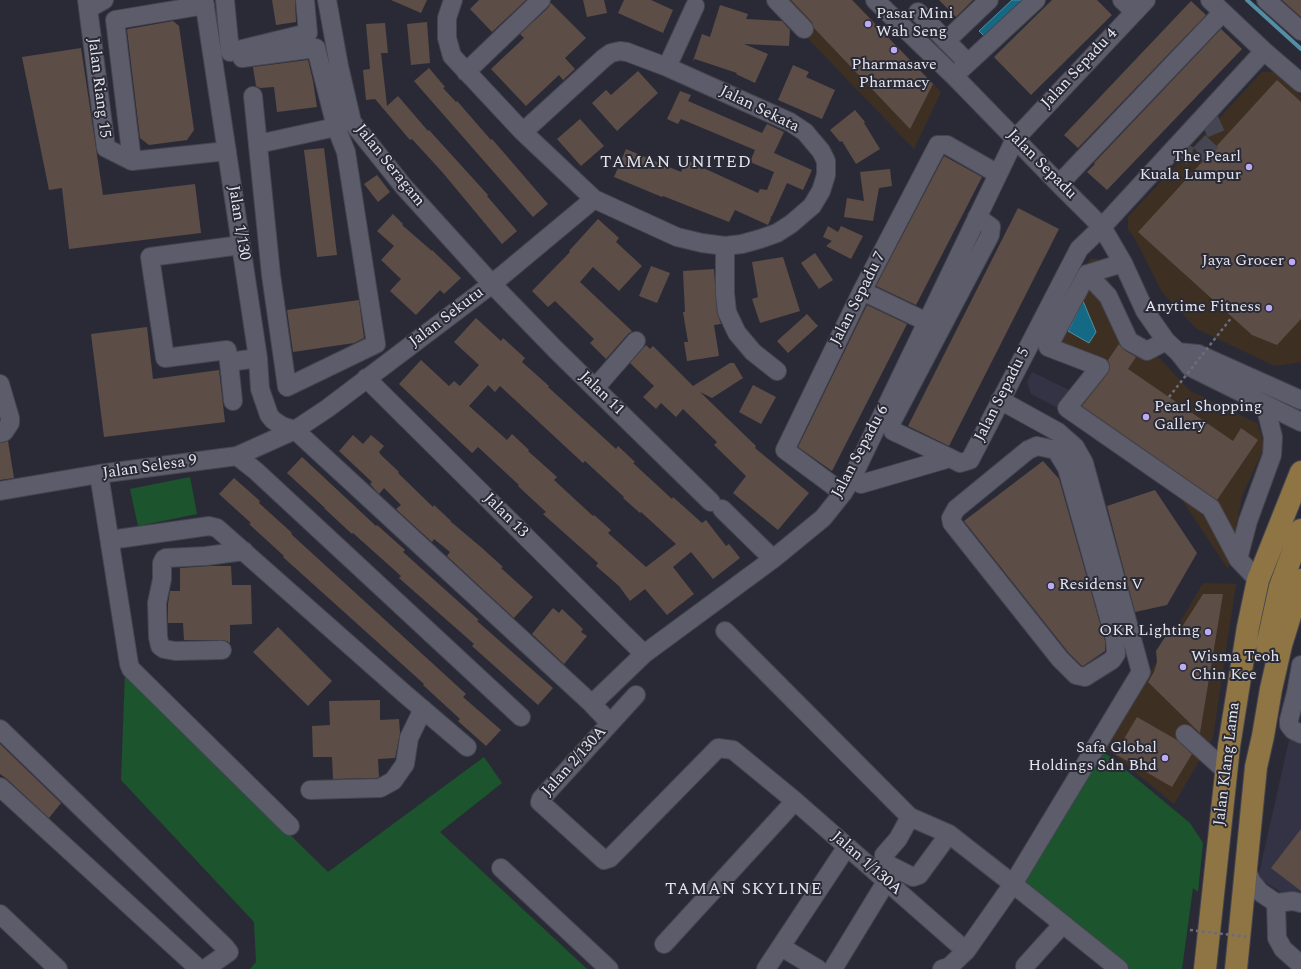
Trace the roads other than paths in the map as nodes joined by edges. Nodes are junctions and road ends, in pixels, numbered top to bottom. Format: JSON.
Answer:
{"nodes":[{"id":1,"x":104,"y":0,"type":"edge"},
{"id":2,"x":225,"y":0,"type":"edge"},
{"id":3,"x":305,"y":0,"type":"edge"},
{"id":4,"x":327,"y":0,"type":"edge"},
{"id":5,"x":453,"y":0,"type":"edge"},
{"id":6,"x":541,"y":0,"type":"edge"},
{"id":7,"x":776,"y":0,"type":"edge"},
{"id":8,"x":875,"y":0,"type":"edge"},
{"id":9,"x":989,"y":0,"type":"edge"},
{"id":10,"x":1036,"y":0,"type":"edge"},
{"id":11,"x":1266,"y":0,"type":"edge"},
{"id":12,"x":204,"y":2,"type":"edge"},
{"id":13,"x":1134,"y":4,"type":"edge"},
{"id":14,"x":87,"y":5,"type":"edge"},
{"id":15,"x":695,"y":6,"type":"dead end"},
{"id":16,"x":1216,"y":6,"type":"edge"},
{"id":17,"x":918,"y":12,"type":"dead end"},
{"id":18,"x":804,"y":29,"type":"dead end"},
{"id":19,"x":1301,"y":31,"type":"edge"},
{"id":20,"x":946,"y":41,"type":"junction"},
{"id":21,"x":1264,"y":51,"type":"junction"},
{"id":22,"x":242,"y":58,"type":"dead end"},
{"id":23,"x":968,"y":63,"type":"junction"},
{"id":24,"x":667,"y":66,"type":"junction"},
{"id":25,"x":466,"y":72,"type":"junction"},
{"id":26,"x":954,"y":76,"type":"junction"},
{"id":27,"x":1301,"y":83,"type":"edge"},
{"id":28,"x":253,"y":96,"type":"dead end"},
{"id":29,"x":336,"y":128,"type":"junction"},
{"id":30,"x":523,"y":132,"type":"junction"},
{"id":31,"x":1015,"y":139,"type":"junction"},
{"id":32,"x":258,"y":144,"type":"junction"},
{"id":33,"x":227,"y":151,"type":"junction"},
{"id":34,"x":132,"y":161,"type":"junction"},
{"id":35,"x":998,"y":174,"type":"junction"},
{"id":36,"x":1059,"y":184,"type":"junction"},
{"id":37,"x":594,"y":199,"type":"junction"},
{"id":38,"x":977,"y":217,"type":"junction"},
{"id":39,"x":1102,"y":227,"type":"junction"},
{"id":40,"x":241,"y":245,"type":"junction"},
{"id":41,"x":725,"y":246,"type":"junction"},
{"id":42,"x":1122,"y":263,"type":"junction"},
{"id":43,"x":1087,"y":274,"type":"junction"},
{"id":44,"x":271,"y":276,"type":"junction"},
{"id":45,"x":247,"y":280,"type":"junction"},
{"id":46,"x":492,"y":284,"type":"junction"},
{"id":47,"x":862,"y":291,"type":"junction"},
{"id":48,"x":927,"y":322,"type":"junction"},
{"id":49,"x":636,"y":341,"type":"dead end"},
{"id":50,"x":1172,"y":347,"type":"junction"},
{"id":51,"x":258,"y":358,"type":"junction"},
{"id":52,"x":229,"y":362,"type":"junction"},
{"id":53,"x":777,"y":371,"type":"dead end"},
{"id":54,"x":366,"y":378,"type":"junction"},
{"id":55,"x":0,"y":384,"type":"edge"},
{"id":56,"x":595,"y":388,"type":"junction"},
{"id":57,"x":1000,"y":400,"type":"junction"},
{"id":58,"x":1301,"y":400,"type":"edge"},
{"id":59,"x":234,"y":401,"type":"dead end"},
{"id":60,"x":1265,"y":405,"type":"junction"},
{"id":61,"x":1301,"y":422,"type":"edge"},
{"id":62,"x":295,"y":430,"type":"junction"},
{"id":63,"x":0,"y":433,"type":"edge"},
{"id":64,"x":237,"y":456,"type":"junction"},
{"id":65,"x":950,"y":458,"type":"junction"},
{"id":66,"x":970,"y":460,"type":"junction"},
{"id":67,"x":1301,"y":472,"type":"edge"},
{"id":68,"x":99,"y":474,"type":"junction"},
{"id":69,"x":995,"y":478,"type":"junction"},
{"id":70,"x":847,"y":485,"type":"junction"},
{"id":71,"x":0,"y":491,"type":"edge"},
{"id":72,"x":1301,"y":530,"type":"edge"},
{"id":73,"x":110,"y":540,"type":"junction"},
{"id":74,"x":244,"y":551,"type":"junction"},
{"id":75,"x":773,"y":559,"type":"junction"},
{"id":76,"x":1238,"y":559,"type":"junction"},
{"id":77,"x":1258,"y":580,"type":"junction"},
{"id":78,"x":1301,"y":580,"type":"edge"},
{"id":79,"x":725,"y":631,"type":"dead end"},
{"id":80,"x":222,"y":650,"type":"dead end"},
{"id":81,"x":644,"y":654,"type":"junction"},
{"id":82,"x":1276,"y":665,"type":"junction"},
{"id":83,"x":1299,"y":683,"type":"edge"},
{"id":84,"x":636,"y":695,"type":"dead end"},
{"id":85,"x":592,"y":704,"type":"junction"},
{"id":86,"x":422,"y":709,"type":"junction"},
{"id":87,"x":521,"y":718,"type":"dead end"},
{"id":88,"x":610,"y":723,"type":"junction"},
{"id":89,"x":0,"y":729,"type":"edge"},
{"id":90,"x":1185,"y":734,"type":"dead end"},
{"id":91,"x":1301,"y":734,"type":"edge"},
{"id":92,"x":467,"y":747,"type":"dead end"},
{"id":93,"x":1256,"y":767,"type":"junction"},
{"id":94,"x":1226,"y":771,"type":"junction"},
{"id":95,"x":0,"y":787,"type":"edge"},
{"id":96,"x":310,"y":790,"type":"dead end"},
{"id":97,"x":795,"y":802,"type":"junction"},
{"id":98,"x":910,"y":817,"type":"junction"},
{"id":99,"x":290,"y":826,"type":"dead end"},
{"id":100,"x":949,"y":834,"type":"junction"},
{"id":101,"x":846,"y":848,"type":"junction"},
{"id":102,"x":604,"y":860,"type":"joint"},
{"id":103,"x":501,"y":868,"type":"dead end"},
{"id":104,"x":1246,"y":868,"type":"junction"},
{"id":105,"x":886,"y":882,"type":"junction"},
{"id":106,"x":1013,"y":884,"type":"junction"},
{"id":107,"x":1276,"y":902,"type":"junction"},
{"id":108,"x":1301,"y":903,"type":"edge"},
{"id":109,"x":1242,"y":912,"type":"junction"},
{"id":110,"x":0,"y":914,"type":"edge"},
{"id":111,"x":1063,"y":924,"type":"junction"},
{"id":112,"x":664,"y":944,"type":"dead end"},
{"id":113,"x":788,"y":951,"type":"dead end"},
{"id":114,"x":966,"y":951,"type":"junction"},
{"id":115,"x":1301,"y":965,"type":"edge"},
{"id":116,"x":1025,"y":966,"type":"dead end"},
{"id":117,"x":58,"y":969,"type":"edge"},
{"id":118,"x":199,"y":969,"type":"edge"},
{"id":119,"x":205,"y":969,"type":"edge"},
{"id":120,"x":609,"y":969,"type":"edge"},
{"id":121,"x":766,"y":969,"type":"edge"},
{"id":122,"x":818,"y":969,"type":"edge"},
{"id":123,"x":833,"y":969,"type":"edge"},
{"id":124,"x":942,"y":969,"type":"edge"},
{"id":125,"x":1119,"y":969,"type":"edge"},
{"id":126,"x":1206,"y":969,"type":"edge"},
{"id":127,"x":1236,"y":969,"type":"edge"}],
"edges":[{"from":1,"to":14,"type":"street"},
{"from":2,"to":3,"type":"street"},
{"from":4,"to":46,"type":"street","name":"Jalan Seragam"},
{"from":5,"to":25,"type":"street","name":"Jalan Sekata"},
{"from":6,"to":25,"type":"street"},
{"from":7,"to":18,"type":"street"},
{"from":8,"to":26,"type":"street","name":"Jalan Sepadu"},
{"from":9,"to":20,"type":"street"},
{"from":10,"to":23,"type":"street"},
{"from":11,"to":19,"type":"street"},
{"from":12,"to":33,"type":"street","name":"Jalan 1/130"},
{"from":12,"to":34,"type":"street"},
{"from":13,"to":31,"type":"street","name":"Jalan Sepadu 4"},
{"from":14,"to":34,"type":"street","name":"Jalan Riang 15"},
{"from":15,"to":24,"type":"street"},
{"from":16,"to":21,"type":"street"},
{"from":16,"to":36,"type":"street"},
{"from":17,"to":20,"type":"street"},
{"from":20,"to":23,"type":"street"},
{"from":21,"to":27,"type":"street"},
{"from":21,"to":39,"type":"street","name":"Jalan Sepadu 5"},
{"from":22,"to":29,"type":"street"},
{"from":23,"to":26,"type":"street"},
{"from":24,"to":30,"type":"street","name":"Jalan Sekata"},
{"from":24,"to":41,"type":"street","name":"Jalan Sekata"},
{"from":25,"to":30,"type":"street","name":"Jalan Sekata"},
{"from":26,"to":31,"type":"street","name":"Jalan Sepadu"},
{"from":28,"to":32,"type":"street"},
{"from":29,"to":32,"type":"street"},
{"from":29,"to":44,"type":"street"},
{"from":30,"to":37,"type":"street","name":"Jalan Sekata"},
{"from":31,"to":35,"type":"street","name":"Jalan Sepadu 6"},
{"from":31,"to":36,"type":"street","name":"Jalan Sepadu"},
{"from":32,"to":44,"type":"street"},
{"from":33,"to":34,"type":"street"},
{"from":33,"to":40,"type":"street","name":"Jalan 1/130"},
{"from":35,"to":38,"type":"street","name":"Jalan Sepadu 6"},
{"from":35,"to":47,"type":"street","name":"Jalan Sepadu 7"},
{"from":36,"to":39,"type":"street","name":"Jalan Sepadu"},
{"from":37,"to":41,"type":"street","name":"Jalan Sekata"},
{"from":37,"to":46,"type":"street","name":"Jalan Sekutu"},
{"from":38,"to":48,"type":"street","name":"Jalan Sepadu 6"},
{"from":38,"to":65,"type":"street"},
{"from":39,"to":42,"type":"street","name":"Jalan Sepadu"},
{"from":39,"to":57,"type":"street","name":"Jalan Sepadu 5"},
{"from":40,"to":45,"type":"street","name":"Jalan 1/130"},
{"from":40,"to":52,"type":"street"},
{"from":41,"to":53,"type":"street"},
{"from":42,"to":43,"type":"street"},
{"from":42,"to":50,"type":"street","name":"Jalan Sepadu"},
{"from":43,"to":50,"type":"street"},
{"from":43,"to":76,"type":"street"},
{"from":44,"to":45,"type":"street"},
{"from":45,"to":51,"type":"street","name":"Jalan 1/130"},
{"from":46,"to":54,"type":"street","name":"Jalan Sekutu"},
{"from":46,"to":56,"type":"street","name":"Jalan 11"},
{"from":47,"to":48,"type":"street"},
{"from":47,"to":70,"type":"street","name":"Jalan Sepadu 7"},
{"from":48,"to":70,"type":"street","name":"Jalan Sepadu 6"},
{"from":49,"to":56,"type":"street"},
{"from":50,"to":58,"type":"street"},
{"from":50,"to":60,"type":"street","name":"Jalan Sepadu"},
{"from":51,"to":52,"type":"street"},
{"from":51,"to":62,"type":"street","name":"Jalan 1/130"},
{"from":52,"to":59,"type":"street"},
{"from":54,"to":62,"type":"street","name":"Jalan Sekutu"},
{"from":54,"to":81,"type":"street","name":"Jalan 13"},
{"from":55,"to":63,"type":"street"},
{"from":56,"to":75,"type":"street","name":"Jalan 11"},
{"from":57,"to":66,"type":"street","name":"Jalan Sepadu 5"},
{"from":57,"to":106,"type":"street"},
{"from":60,"to":61,"type":"street","name":"Jalan Sepadu"},
{"from":60,"to":76,"type":"street"},
{"from":62,"to":64,"type":"street","name":"Jalan Selesa 9"},
{"from":62,"to":85,"type":"street"},
{"from":64,"to":68,"type":"street","name":"Jalan Selesa 9"},
{"from":64,"to":87,"type":"street"},
{"from":65,"to":66,"type":"street","name":"Jalan Sepadu 5"},
{"from":65,"to":70,"type":"street","name":"Jalan Sepadu 5"},
{"from":66,"to":69,"type":"street"},
{"from":67,"to":77,"type":"main road","name":"Jalan Klang Lama"},
{"from":68,"to":71,"type":"street","name":"Jalan Selesa 9"},
{"from":68,"to":73,"type":"street"},
{"from":69,"to":69,"type":"street"},
{"from":70,"to":75,"type":"street","name":"Jalan Sepadu 6"},
{"from":72,"to":93,"type":"main road"},
{"from":73,"to":74,"type":"street"},
{"from":73,"to":99,"type":"street"},
{"from":74,"to":80,"type":"street"},
{"from":74,"to":86,"type":"street"},
{"from":75,"to":81,"type":"street","name":"Jalan Sepadu 6"},
{"from":76,"to":77,"type":"street"},
{"from":77,"to":94,"type":"main road","name":"Jalan Klang Lama"},
{"from":78,"to":82,"type":"main road","name":"Jalan Klang Lama"},
{"from":79,"to":98,"type":"street"},
{"from":81,"to":85,"type":"street","name":"Jalan Sepadu 6"},
{"from":82,"to":83,"type":"street"},
{"from":82,"to":93,"type":"main road","name":"Jalan Klang Lama"},
{"from":83,"to":91,"type":"street"},
{"from":84,"to":88,"type":"street","name":"Jalan 2/130A"},
{"from":85,"to":88,"type":"street"},
{"from":86,"to":92,"type":"street"},
{"from":86,"to":96,"type":"street"},
{"from":88,"to":102,"type":"street","name":"Jalan 2/130A"},
{"from":89,"to":119,"type":"street"},
{"from":90,"to":94,"type":"street"},
{"from":93,"to":104,"type":"main road","name":"Jalan Klang Lama"},
{"from":94,"to":126,"type":"main road","name":"Jalan Klang Lama"},
{"from":95,"to":118,"type":"street"},
{"from":97,"to":101,"type":"street","name":"Jalan 1/130A"},
{"from":97,"to":102,"type":"street","name":"Jalan 1/130A"},
{"from":97,"to":112,"type":"street"},
{"from":98,"to":100,"type":"street"},
{"from":98,"to":100,"type":"street"},
{"from":100,"to":106,"type":"street"},
{"from":101,"to":105,"type":"street","name":"Jalan 1/130A"},
{"from":101,"to":121,"type":"street"},
{"from":103,"to":120,"type":"street"},
{"from":104,"to":107,"type":"street"},
{"from":104,"to":109,"type":"main road","name":"Jalan Klang Lama"},
{"from":105,"to":114,"type":"street","name":"Jalan 1/130A"},
{"from":105,"to":123,"type":"street"},
{"from":106,"to":111,"type":"street"},
{"from":106,"to":114,"type":"street"},
{"from":107,"to":108,"type":"street"},
{"from":107,"to":109,"type":"street"},
{"from":107,"to":115,"type":"street"},
{"from":109,"to":127,"type":"main road","name":"Jalan Klang Lama"},
{"from":110,"to":117,"type":"street"},
{"from":111,"to":116,"type":"street"},
{"from":111,"to":125,"type":"street"},
{"from":113,"to":122,"type":"street"},
{"from":114,"to":124,"type":"street"}]}
